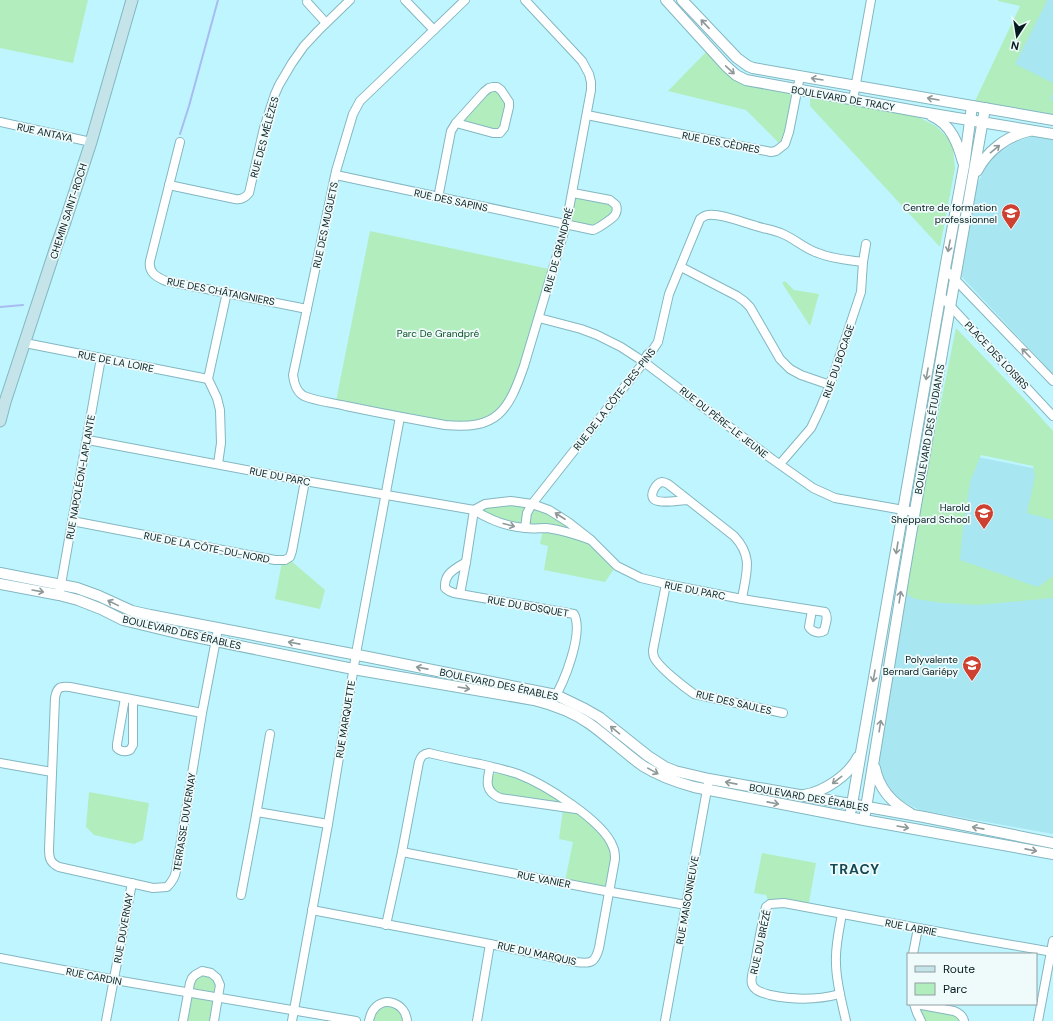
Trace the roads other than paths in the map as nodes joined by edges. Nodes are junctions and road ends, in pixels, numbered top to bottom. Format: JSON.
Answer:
{"nodes":[{"id":1,"x":132,"y":0,"type":"edge"},
{"id":2,"x":350,"y":0,"type":"edge"},
{"id":3,"x":405,"y":0,"type":"edge"},
{"id":4,"x":465,"y":0,"type":"edge"},
{"id":5,"x":525,"y":0,"type":"edge"},
{"id":6,"x":682,"y":0,"type":"edge"},
{"id":7,"x":871,"y":0,"type":"edge"},
{"id":8,"x":670,"y":1,"type":"edge"},
{"id":9,"x":307,"y":2,"type":"dead end"},
{"id":10,"x":326,"y":23,"type":"junction"},
{"id":11,"x":434,"y":30,"type":"junction"},
{"id":12,"x":800,"y":76,"type":"junction"},
{"id":13,"x":855,"y":85,"type":"junction"},
{"id":14,"x":798,"y":90,"type":"junction"},
{"id":15,"x":853,"y":100,"type":"junction"},
{"id":16,"x":972,"y":106,"type":"junction"},
{"id":17,"x":986,"y":108,"type":"junction"},
{"id":18,"x":921,"y":112,"type":"junction"},
{"id":19,"x":587,"y":115,"type":"junction"},
{"id":20,"x":969,"y":120,"type":"junction"},
{"id":21,"x":1053,"y":120,"type":"edge"},
{"id":22,"x":0,"y":122,"type":"edge"},
{"id":23,"x":456,"y":123,"type":"junction"},
{"id":24,"x":983,"y":123,"type":"junction"},
{"id":25,"x":1032,"y":131,"type":"junction"},
{"id":26,"x":1053,"y":134,"type":"edge"},
{"id":27,"x":90,"y":142,"type":"junction"},
{"id":28,"x":180,"y":142,"type":"dead end"},
{"id":29,"x":964,"y":166,"type":"junction"},
{"id":30,"x":336,"y":175,"type":"junction"},
{"id":31,"x":973,"y":181,"type":"junction"},
{"id":32,"x":169,"y":185,"type":"junction"},
{"id":33,"x":572,"y":193,"type":"junction"},
{"id":34,"x":438,"y":198,"type":"junction"},
{"id":35,"x":566,"y":225,"type":"junction"},
{"id":36,"x":866,"y":244,"type":"dead end"},
{"id":37,"x":863,"y":262,"type":"junction"},
{"id":38,"x":681,"y":267,"type":"junction"},
{"id":39,"x":945,"y":269,"type":"junction"},
{"id":40,"x":955,"y":279,"type":"junction"},
{"id":41,"x":227,"y":292,"type":"junction"},
{"id":42,"x":940,"y":295,"type":"junction"},
{"id":43,"x":950,"y":306,"type":"junction"},
{"id":44,"x":307,"y":309,"type":"junction"},
{"id":45,"x":539,"y":318,"type":"junction"},
{"id":46,"x":25,"y":343,"type":"junction"},
{"id":47,"x":101,"y":358,"type":"junction"},
{"id":48,"x":644,"y":362,"type":"junction"},
{"id":49,"x":208,"y":379,"type":"junction"},
{"id":50,"x":1053,"y":381,"type":"edge"},
{"id":51,"x":830,"y":385,"type":"junction"},
{"id":52,"x":3,"y":402,"type":"edge"},
{"id":53,"x":1053,"y":416,"type":"edge"},
{"id":54,"x":400,"y":417,"type":"junction"},
{"id":55,"x":0,"y":421,"type":"edge"},
{"id":56,"x":88,"y":440,"type":"junction"},
{"id":57,"x":218,"y":464,"type":"junction"},
{"id":58,"x":780,"y":464,"type":"junction"},
{"id":59,"x":305,"y":481,"type":"junction"},
{"id":60,"x":384,"y":495,"type":"junction"},
{"id":61,"x":688,"y":500,"type":"dead end"},
{"id":62,"x":532,"y":504,"type":"junction"},
{"id":63,"x":474,"y":510,"type":"junction"},
{"id":64,"x":903,"y":510,"type":"junction"},
{"id":65,"x":915,"y":512,"type":"junction"},
{"id":66,"x":72,"y":521,"type":"junction"},
{"id":67,"x":525,"y":528,"type":"junction"},
{"id":68,"x":591,"y":540,"type":"junction"},
{"id":69,"x":466,"y":562,"type":"junction"},
{"id":70,"x":0,"y":573,"type":"edge"},
{"id":71,"x":0,"y":584,"type":"edge"},
{"id":72,"x":62,"y":584,"type":"junction"},
{"id":73,"x":666,"y":584,"type":"junction"},
{"id":74,"x":460,"y":594,"type":"junction"},
{"id":75,"x":59,"y":595,"type":"junction"},
{"id":76,"x":742,"y":599,"type":"junction"},
{"id":77,"x":812,"y":610,"type":"dead end"},
{"id":78,"x":218,"y":629,"type":"junction"},
{"id":79,"x":216,"y":641,"type":"junction"},
{"id":80,"x":356,"y":655,"type":"junction"},
{"id":81,"x":354,"y":669,"type":"junction"},
{"id":82,"x":556,"y":695,"type":"junction"},
{"id":83,"x":129,"y":699,"type":"junction"},
{"id":84,"x":551,"y":704,"type":"junction"},
{"id":85,"x":202,"y":713,"type":"junction"},
{"id":86,"x":783,"y":713,"type":"dead end"},
{"id":87,"x":270,"y":734,"type":"dead end"},
{"id":88,"x":861,"y":750,"type":"junction"},
{"id":89,"x":0,"y":763,"type":"edge"},
{"id":90,"x":874,"y":764,"type":"junction"},
{"id":91,"x":490,"y":767,"type":"junction"},
{"id":92,"x":52,"y":772,"type":"junction"},
{"id":93,"x":709,"y":779,"type":"junction"},
{"id":94,"x":707,"y":790,"type":"junction"},
{"id":95,"x":797,"y":795,"type":"junction"},
{"id":96,"x":852,"y":805,"type":"junction"},
{"id":97,"x":866,"y":808,"type":"junction"},
{"id":98,"x":579,"y":810,"type":"junction"},
{"id":99,"x":257,"y":812,"type":"junction"},
{"id":100,"x":924,"y":817,"type":"junction"},
{"id":101,"x":850,"y":818,"type":"junction"},
{"id":102,"x":864,"y":820,"type":"junction"},
{"id":103,"x":328,"y":824,"type":"junction"},
{"id":104,"x":1053,"y":843,"type":"edge"},
{"id":105,"x":402,"y":852,"type":"junction"},
{"id":106,"x":1053,"y":854,"type":"edge"},
{"id":107,"x":132,"y":883,"type":"junction"},
{"id":108,"x":608,"y":892,"type":"junction"},
{"id":109,"x":241,"y":895,"type":"dead end"},
{"id":110,"x":770,"y":904,"type":"joint"},
{"id":111,"x":686,"y":905,"type":"junction"},
{"id":112,"x":312,"y":910,"type":"junction"},
{"id":113,"x":842,"y":914,"type":"junction"},
{"id":114,"x":386,"y":925,"type":"junction"},
{"id":115,"x":918,"y":928,"type":"junction"},
{"id":116,"x":1053,"y":941,"type":"edge"},
{"id":117,"x":490,"y":944,"type":"junction"},
{"id":118,"x":1052,"y":952,"type":"edge"},
{"id":119,"x":913,"y":953,"type":"edge"},
{"id":120,"x":0,"y":958,"type":"edge"},
{"id":121,"x":114,"y":980,"type":"junction"},
{"id":122,"x":188,"y":992,"type":"junction"},
{"id":123,"x":840,"y":994,"type":"junction"},
{"id":124,"x":219,"y":998,"type":"junction"},
{"id":125,"x":915,"y":1005,"type":"edge"},
{"id":126,"x":922,"y":1005,"type":"edge"},
{"id":127,"x":294,"y":1010,"type":"junction"},
{"id":128,"x":106,"y":1021,"type":"edge"},
{"id":129,"x":183,"y":1021,"type":"edge"},
{"id":130,"x":214,"y":1021,"type":"edge"},
{"id":131,"x":292,"y":1021,"type":"edge"},
{"id":132,"x":356,"y":1021,"type":"edge"},
{"id":133,"x":369,"y":1021,"type":"edge"},
{"id":134,"x":407,"y":1021,"type":"edge"},
{"id":135,"x":477,"y":1021,"type":"edge"},
{"id":136,"x":665,"y":1021,"type":"edge"},
{"id":137,"x":846,"y":1021,"type":"edge"},
{"id":138,"x":921,"y":1021,"type":"edge"},
{"id":139,"x":964,"y":1021,"type":"edge"},
{"id":140,"x":1038,"y":1021,"type":"edge"}],
"edges":[{"from":1,"to":27,"type":"main road","name":"CHEMIN SAINT-ROCH"},
{"from":2,"to":10,"type":"street","name":"RUE DES MÉLÈZES"},
{"from":3,"to":11,"type":"street"},
{"from":4,"to":11,"type":"street","name":"RUE DES MUGUETS"},
{"from":5,"to":19,"type":"street","name":"RUE DE GRANDPRÉ"},
{"from":12,"to":6,"type":"street","name":"BOULEVARD DE TRACY","one_way":true},
{"from":7,"to":13,"type":"street"},
{"from":8,"to":14,"type":"street","name":"BOULEVARD DE TRACY","one_way":true},
{"from":9,"to":10,"type":"street"},
{"from":10,"to":32,"type":"street","name":"RUE DES MÉLÈZES"},
{"from":11,"to":30,"type":"street","name":"RUE DES MUGUETS"},
{"from":13,"to":12,"type":"street","name":"BOULEVARD DE TRACY","one_way":true},
{"from":12,"to":14,"type":"street","name":"RUE DES CÈDRES"},
{"from":13,"to":15,"type":"street"},
{"from":16,"to":13,"type":"street","name":"BOULEVARD DE TRACY","one_way":true},
{"from":14,"to":15,"type":"street","name":"BOULEVARD DE TRACY"},
{"from":14,"to":19,"type":"street","name":"RUE DES CÈDRES"},
{"from":15,"to":18,"type":"street","name":"BOULEVARD DE TRACY"},
{"from":16,"to":17,"type":"street","name":"BOULEVARD DE TRACY"},
{"from":16,"to":20,"type":"street","name":"BOULEVARD DES ÉTUDIANTS"},
{"from":17,"to":21,"type":"street","name":"BOULEVARD DE TRACY"},
{"from":17,"to":24,"type":"street","name":"BOULEVARD DES ÉTUDIANTS"},
{"from":18,"to":20,"type":"street","name":"BOULEVARD DE TRACY"},
{"from":18,"to":29,"type":"street"},
{"from":19,"to":33,"type":"street","name":"RUE DE GRANDPRÉ"},
{"from":20,"to":24,"type":"street","name":"BOULEVARD DE TRACY"},
{"from":20,"to":29,"type":"street","name":"BOULEVARD DES ÉTUDIANTS"},
{"from":22,"to":27,"type":"street","name":"RUE ANTAYA"},
{"from":23,"to":23,"type":"street"},
{"from":23,"to":34,"type":"street"},
{"from":24,"to":25,"type":"street","name":"BOULEVARD DE TRACY"},
{"from":24,"to":31,"type":"street","name":"BOULEVARD DES ÉTUDIANTS"},
{"from":25,"to":26,"type":"street","name":"BOULEVARD DE TRACY"},
{"from":31,"to":25,"type":"street","one_way":true},
{"from":27,"to":46,"type":"main road","name":"CHEMIN SAINT-ROCH"},
{"from":28,"to":32,"type":"street","name":"RUE DES CHÂTAIGNIERS"},
{"from":29,"to":39,"type":"street","name":"BOULEVARD DES ÉTUDIANTS","one_way":true},
{"from":30,"to":34,"type":"street","name":"RUE DES SAPINS"},
{"from":30,"to":44,"type":"street","name":"RUE DES MUGUETS"},
{"from":31,"to":40,"type":"street","name":"BOULEVARD DES ÉTUDIANTS"},
{"from":32,"to":41,"type":"street","name":"RUE DES CHÂTAIGNIERS"},
{"from":33,"to":35,"type":"street","name":"RUE DE GRANDPRÉ"},
{"from":33,"to":35,"type":"street","name":"RUE DES SAPINS"},
{"from":34,"to":35,"type":"street","name":"RUE DES SAPINS"},
{"from":35,"to":45,"type":"street","name":"RUE DE GRANDPRÉ"},
{"from":36,"to":37,"type":"street","name":"RUE DU BOCAGE"},
{"from":37,"to":38,"type":"street","name":"RUE DE LA CÔTE-DES-PINS"},
{"from":37,"to":51,"type":"street","name":"RUE DU BOCAGE"},
{"from":38,"to":48,"type":"street","name":"RUE DE LA CÔTE-DES-PINS"},
{"from":38,"to":51,"type":"street"},
{"from":39,"to":40,"type":"street"},
{"from":39,"to":42,"type":"street","name":"BOULEVARD DES ÉTUDIANTS"},
{"from":40,"to":43,"type":"street","name":"BOULEVARD DES ÉTUDIANTS"},
{"from":50,"to":40,"type":"street","one_way":true},
{"from":41,"to":44,"type":"street","name":"RUE DES CHÂTAIGNIERS"},
{"from":41,"to":49,"type":"street"},
{"from":42,"to":43,"type":"street","name":"PLACE DES LOISIRS"},
{"from":42,"to":64,"type":"street","name":"BOULEVARD DES ÉTUDIANTS","one_way":true},
{"from":43,"to":53,"type":"street","name":"PLACE DES LOISIRS"},
{"from":43,"to":65,"type":"street","name":"BOULEVARD DES ÉTUDIANTS"},
{"from":44,"to":54,"type":"street","name":"RUE DES MUGUETS"},
{"from":45,"to":48,"type":"street","name":"RUE DU PÈRE-LE JEUNE"},
{"from":45,"to":54,"type":"street","name":"RUE DE GRANDPRÉ"},
{"from":46,"to":47,"type":"street","name":"RUE DE LA LOIRE"},
{"from":46,"to":52,"type":"main road","name":"CHEMIN SAINT-ROCH"},
{"from":47,"to":49,"type":"street","name":"RUE DE LA LOIRE"},
{"from":47,"to":56,"type":"street","name":"RUE NAPOLÉON-LAPLANTE"},
{"from":48,"to":58,"type":"street","name":"RUE DU PÈRE-LE JEUNE"},
{"from":48,"to":62,"type":"street","name":"RUE DE LA CÔTE-DES-PINS"},
{"from":49,"to":57,"type":"street"},
{"from":51,"to":58,"type":"street","name":"RUE DU BOCAGE"},
{"from":52,"to":55,"type":"main road","name":"CHEMIN SAINT-ROCH"},
{"from":54,"to":60,"type":"street","name":"RUE MARQUETTE"},
{"from":56,"to":57,"type":"street","name":"RUE DU PARC"},
{"from":56,"to":66,"type":"street","name":"RUE NAPOLÉON-LAPLANTE"},
{"from":57,"to":59,"type":"street","name":"RUE DU PARC"},
{"from":58,"to":64,"type":"street","name":"RUE DU PÈRE-LE JEUNE"},
{"from":59,"to":60,"type":"street","name":"RUE DU PARC"},
{"from":59,"to":66,"type":"street","name":"RUE DE LA CÔTE-DU-NORD"},
{"from":60,"to":63,"type":"street","name":"RUE DU PARC"},
{"from":60,"to":80,"type":"street","name":"RUE MARQUETTE"},
{"from":61,"to":76,"type":"street"},
{"from":62,"to":63,"type":"street","name":"RUE DU PARC"},
{"from":62,"to":67,"type":"street","name":"RUE DE LA CÔTE-DES-PINS"},
{"from":68,"to":62,"type":"street","name":"RUE DU PARC","one_way":true},
{"from":63,"to":67,"type":"street","name":"RUE DU PARC","one_way":true},
{"from":63,"to":69,"type":"street"},
{"from":64,"to":65,"type":"street","name":"RUE DU PÈRE-LE JEUNE"},
{"from":64,"to":88,"type":"street","name":"BOULEVARD DES ÉTUDIANTS","one_way":true},
{"from":90,"to":65,"type":"street","name":"BOULEVARD DES ÉTUDIANTS","one_way":true},
{"from":66,"to":72,"type":"street","name":"RUE NAPOLÉON-LAPLANTE"},
{"from":67,"to":68,"type":"street","name":"RUE DU PARC"},
{"from":68,"to":73,"type":"street","name":"RUE DU PARC"},
{"from":69,"to":74,"type":"street"},
{"from":69,"to":74,"type":"street","name":"RUE DU BOSQUET"},
{"from":70,"to":72,"type":"street","name":"BOULEVARD DES ÉRABLES"},
{"from":71,"to":75,"type":"street","name":"BOULEVARD DES ÉRABLES","one_way":true},
{"from":72,"to":75,"type":"street","name":"RUE NAPOLÉON-LAPLANTE"},
{"from":78,"to":72,"type":"street","name":"BOULEVARD DES ÉRABLES","one_way":true},
{"from":73,"to":76,"type":"street","name":"RUE DU PARC"},
{"from":73,"to":86,"type":"street","name":"RUE DES SAULES"},
{"from":74,"to":82,"type":"street","name":"RUE DU BOSQUET"},
{"from":75,"to":79,"type":"street","name":"BOULEVARD DES ÉRABLES"},
{"from":76,"to":77,"type":"street","name":"RUE DU PARC"},
{"from":78,"to":79,"type":"street","name":"TERRASSE DUVERNAY"},
{"from":80,"to":78,"type":"street","name":"BOULEVARD DES ÉRABLES","one_way":true},
{"from":79,"to":81,"type":"street","name":"BOULEVARD DES ÉRABLES"},
{"from":79,"to":85,"type":"street","name":"TERRASSE DUVERNAY"},
{"from":80,"to":81,"type":"street","name":"RUE MARQUETTE"},
{"from":82,"to":80,"type":"street","name":"BOULEVARD DES ÉRABLES","one_way":true},
{"from":81,"to":84,"type":"street","name":"BOULEVARD DES ÉRABLES","one_way":true},
{"from":81,"to":103,"type":"street","name":"RUE MARQUETTE"},
{"from":82,"to":84,"type":"street","name":"RUE DU BOSQUET"},
{"from":93,"to":82,"type":"street","name":"BOULEVARD DES ÉRABLES","one_way":true},
{"from":83,"to":83,"type":"street"},
{"from":83,"to":85,"type":"street","name":"TERRASSE DUVERNAY"},
{"from":83,"to":92,"type":"street","name":"TERRASSE DUVERNAY"},
{"from":84,"to":94,"type":"street","name":"BOULEVARD DES ÉRABLES","one_way":true},
{"from":85,"to":107,"type":"street","name":"TERRASSE DUVERNAY"},
{"from":87,"to":99,"type":"street"},
{"from":88,"to":95,"type":"street","one_way":true},
{"from":88,"to":96,"type":"street","name":"BOULEVARD DES ÉTUDIANTS"},
{"from":89,"to":92,"type":"street"},
{"from":90,"to":97,"type":"street","name":"BOULEVARD DES ÉTUDIANTS"},
{"from":90,"to":100,"type":"street"},
{"from":91,"to":98,"type":"street","name":"RUE DU MARQUIS"},
{"from":91,"to":98,"type":"street","name":"RUE DU MARQUIS"},
{"from":91,"to":105,"type":"street","name":"RUE DU MARQUIS"},
{"from":92,"to":107,"type":"street","name":"TERRASSE DUVERNAY"},
{"from":93,"to":94,"type":"street","name":"RUE MAISONNEUVE"},
{"from":95,"to":93,"type":"street","name":"BOULEVARD DES ÉRABLES","one_way":true},
{"from":94,"to":101,"type":"street","name":"BOULEVARD DES ÉRABLES","one_way":true},
{"from":94,"to":111,"type":"street","name":"RUE MAISONNEUVE"},
{"from":95,"to":96,"type":"street","name":"BOULEVARD DES ÉRABLES"},
{"from":96,"to":97,"type":"street","name":"BOULEVARD DES ÉRABLES"},
{"from":96,"to":101,"type":"street","name":"BOULEVARD DES ÉTUDIANTS"},
{"from":97,"to":100,"type":"street","name":"BOULEVARD DES ÉRABLES"},
{"from":97,"to":102,"type":"street","name":"BOULEVARD DES ÉTUDIANTS"},
{"from":98,"to":108,"type":"street","name":"RUE DU MARQUIS"},
{"from":99,"to":103,"type":"street"},
{"from":99,"to":109,"type":"street"},
{"from":104,"to":100,"type":"street","name":"BOULEVARD DES ÉRABLES","one_way":true},
{"from":101,"to":102,"type":"street","name":"BOULEVARD DES ÉRABLES"},
{"from":102,"to":106,"type":"street","name":"BOULEVARD DES ÉRABLES","one_way":true},
{"from":103,"to":112,"type":"street","name":"RUE MARQUETTE"},
{"from":105,"to":108,"type":"street","name":"RUE VANIER"},
{"from":105,"to":114,"type":"street","name":"RUE DU MARQUIS"},
{"from":107,"to":121,"type":"street","name":"RUE DUVERNAY"},
{"from":108,"to":111,"type":"street","name":"RUE VANIER"},
{"from":108,"to":117,"type":"street","name":"RUE DU MARQUIS"},
{"from":110,"to":113,"type":"street","name":"RUE LABRIE"},
{"from":110,"to":123,"type":"street","name":"RUE DU BRÉZÉ"},
{"from":111,"to":136,"type":"street","name":"RUE MAISONNEUVE"},
{"from":112,"to":114,"type":"street","name":"RUE DU MARQUIS"},
{"from":112,"to":127,"type":"street","name":"RUE MARQUETTE"},
{"from":113,"to":115,"type":"street","name":"RUE LABRIE"},
{"from":113,"to":123,"type":"street"},
{"from":114,"to":117,"type":"street","name":"RUE DU MARQUIS"},
{"from":115,"to":118,"type":"street","name":"RUE LABRIE"},
{"from":115,"to":119,"type":"street"},
{"from":116,"to":118,"type":"street"},
{"from":117,"to":135,"type":"street"},
{"from":118,"to":140,"type":"street"},
{"from":120,"to":121,"type":"street","name":"RUE CARDIN"},
{"from":121,"to":122,"type":"street","name":"RUE CARDIN"},
{"from":121,"to":128,"type":"street","name":"RUE DUVERNAY"},
{"from":122,"to":124,"type":"street","name":"RUE CARDIN"},
{"from":122,"to":124,"type":"street"},
{"from":122,"to":129,"type":"street"},
{"from":123,"to":137,"type":"street"},
{"from":124,"to":127,"type":"street","name":"RUE CARDIN"},
{"from":124,"to":130,"type":"street"},
{"from":125,"to":138,"type":"street"},
{"from":126,"to":139,"type":"street"},
{"from":127,"to":131,"type":"street","name":"RUE MARQUETTE"},
{"from":127,"to":132,"type":"street","name":"RUE CARDIN"},
{"from":133,"to":134,"type":"street"}]}
